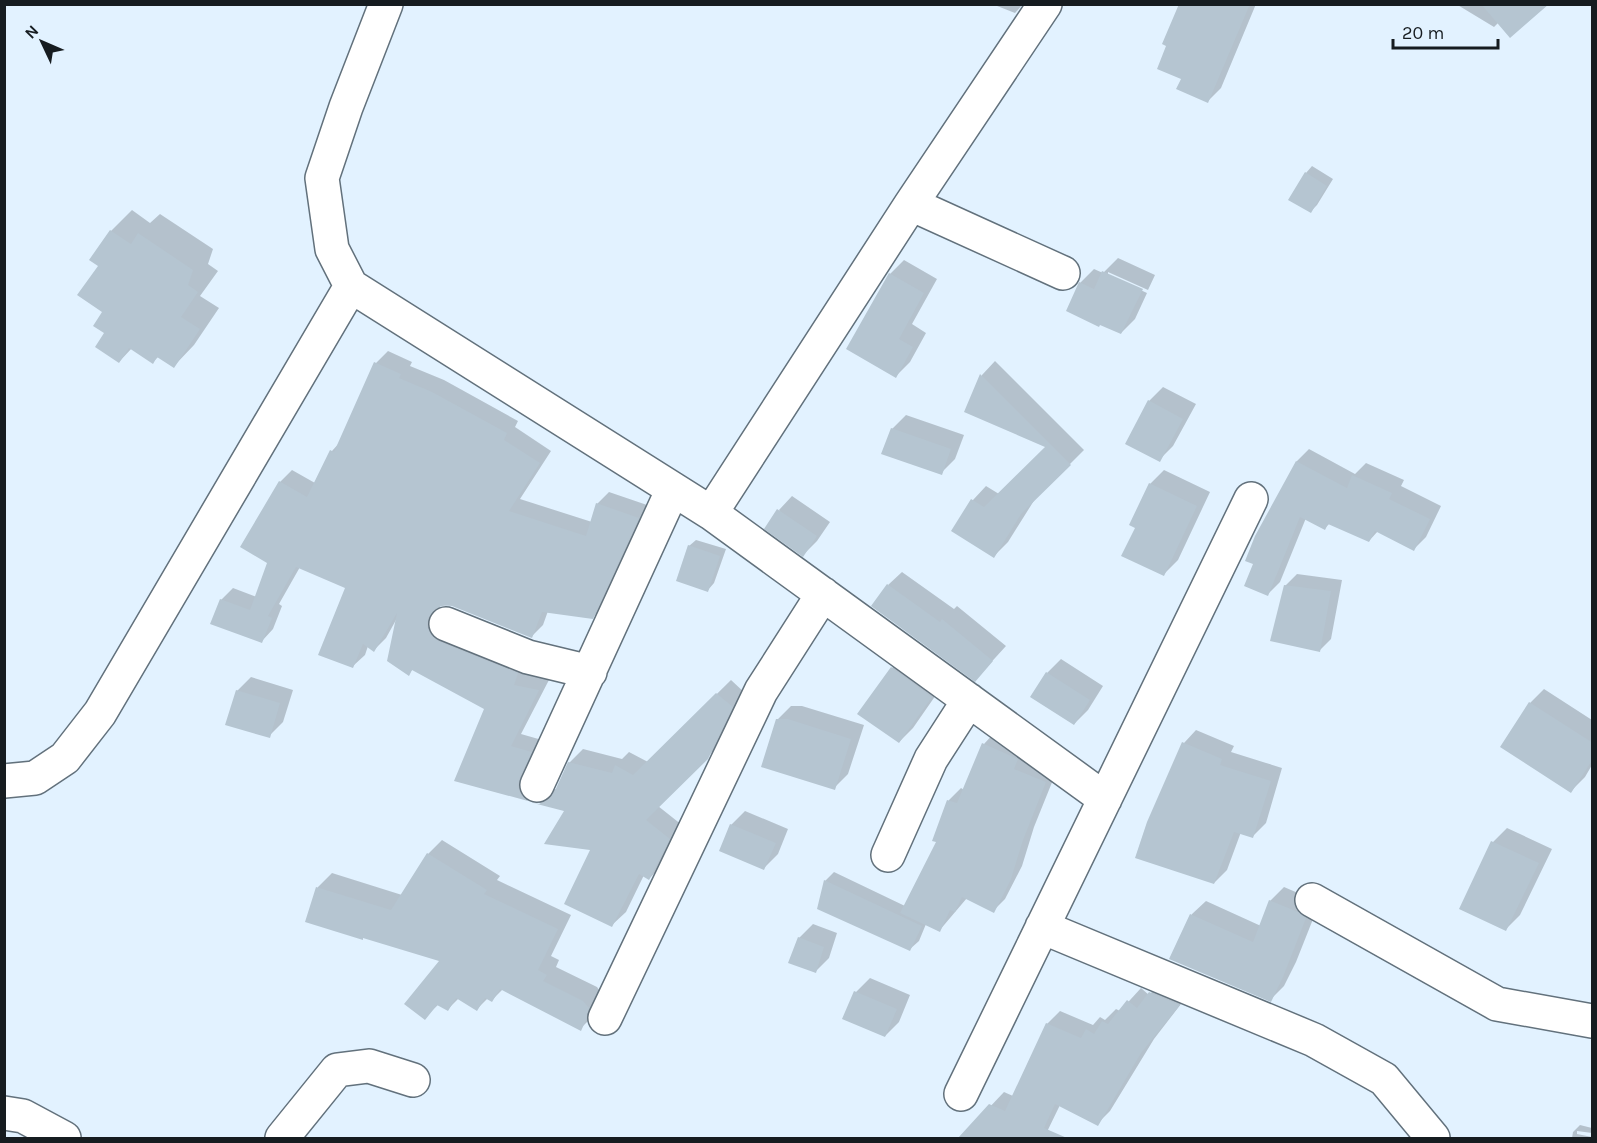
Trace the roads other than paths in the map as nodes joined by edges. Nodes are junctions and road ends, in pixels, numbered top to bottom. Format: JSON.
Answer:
{"nodes":[{"id":1,"x":386,"y":4,"type":"edge"},
{"id":2,"x":1045,"y":4,"type":"edge"},
{"id":3,"x":911,"y":204,"type":"junction"},
{"id":4,"x":1064,"y":273,"type":"dead end"},
{"id":5,"x":351,"y":286,"type":"junction"},
{"id":6,"x":673,"y":489,"type":"junction"},
{"id":7,"x":1251,"y":499,"type":"dead end"},
{"id":8,"x":711,"y":513,"type":"junction"},
{"id":9,"x":823,"y":594,"type":"junction"},
{"id":10,"x":446,"y":624,"type":"dead end"},
{"id":11,"x":590,"y":672,"type":"junction"},
{"id":12,"x":969,"y":700,"type":"junction"},
{"id":13,"x":4,"y":781,"type":"edge"},
{"id":14,"x":537,"y":785,"type":"dead end"},
{"id":15,"x":1105,"y":799,"type":"junction"},
{"id":16,"x":888,"y":855,"type":"dead end"},
{"id":17,"x":1312,"y":900,"type":"dead end"},
{"id":18,"x":1042,"y":927,"type":"junction"},
{"id":19,"x":605,"y":1018,"type":"dead end"},
{"id":20,"x":1593,"y":1021,"type":"edge"},
{"id":21,"x":413,"y":1080,"type":"dead end"},
{"id":22,"x":961,"y":1095,"type":"dead end"},
{"id":23,"x":4,"y":1113,"type":"edge"},
{"id":24,"x":64,"y":1138,"type":"edge"},
{"id":25,"x":282,"y":1138,"type":"edge"},
{"id":26,"x":1433,"y":1138,"type":"edge"}],
"edges":[{"from":1,"to":5,"type":"street"},
{"from":2,"to":3,"type":"street"},
{"from":3,"to":4,"type":"street"},
{"from":3,"to":8,"type":"street"},
{"from":5,"to":6,"type":"street"},
{"from":5,"to":13,"type":"street"},
{"from":6,"to":8,"type":"street"},
{"from":6,"to":11,"type":"street"},
{"from":7,"to":15,"type":"street"},
{"from":8,"to":9,"type":"street"},
{"from":9,"to":12,"type":"street"},
{"from":9,"to":19,"type":"street"},
{"from":10,"to":11,"type":"street"},
{"from":11,"to":14,"type":"street"},
{"from":12,"to":15,"type":"street"},
{"from":12,"to":16,"type":"street"},
{"from":15,"to":18,"type":"street"},
{"from":17,"to":20,"type":"street"},
{"from":18,"to":22,"type":"street"},
{"from":18,"to":26,"type":"street"},
{"from":21,"to":25,"type":"street"},
{"from":23,"to":24,"type":"street"}]}
